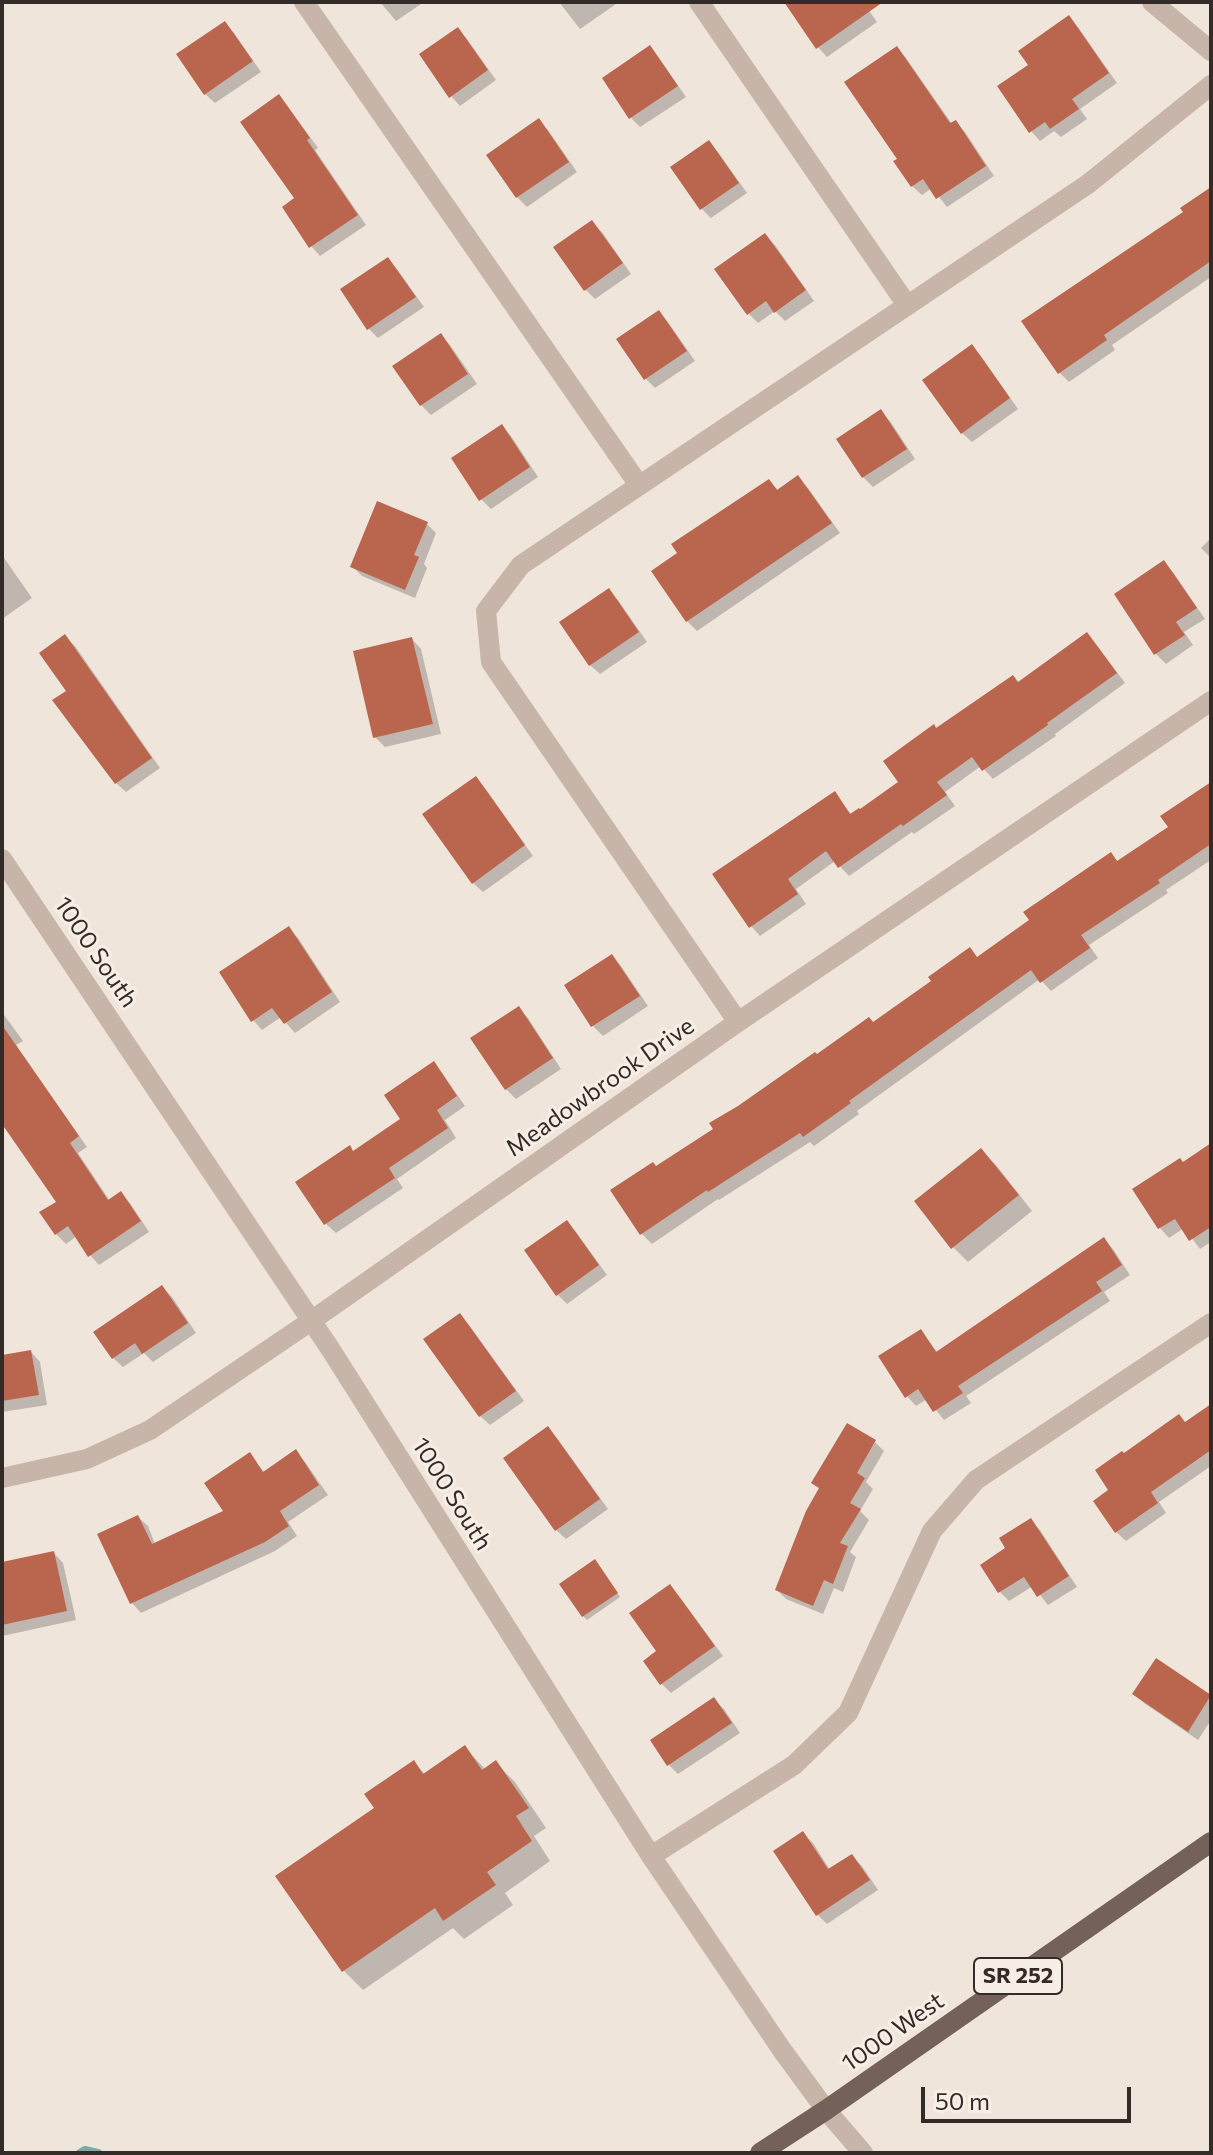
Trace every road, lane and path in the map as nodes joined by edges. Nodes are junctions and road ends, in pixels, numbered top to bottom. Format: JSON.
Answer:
{"nodes":[{"id":1,"x":304,"y":2,"type":"edge"},
{"id":2,"x":699,"y":2,"type":"edge"},
{"id":3,"x":1152,"y":2,"type":"edge"},
{"id":4,"x":1211,"y":51,"type":"edge"},
{"id":5,"x":1211,"y":85,"type":"edge"},
{"id":6,"x":907,"y":305,"type":"junction"},
{"id":7,"x":639,"y":485,"type":"junction"},
{"id":8,"x":1211,"y":701,"type":"edge"},
{"id":9,"x":2,"y":859,"type":"edge"},
{"id":10,"x":738,"y":1022,"type":"junction"},
{"id":11,"x":311,"y":1321,"type":"junction"},
{"id":12,"x":1211,"y":1323,"type":"edge"},
{"id":13,"x":2,"y":1478,"type":"edge"},
{"id":14,"x":1211,"y":1842,"type":"edge"},
{"id":15,"x":651,"y":1856,"type":"junction"},
{"id":16,"x":826,"y":2110,"type":"junction"},
{"id":17,"x":760,"y":2153,"type":"edge"},
{"id":18,"x":863,"y":2153,"type":"edge"}],
"edges":[{"from":1,"to":7,"type":"street"},
{"from":2,"to":6,"type":"street"},
{"from":3,"to":4,"type":"street"},
{"from":5,"to":6,"type":"street"},
{"from":6,"to":7,"type":"street"},
{"from":7,"to":10,"type":"street"},
{"from":8,"to":10,"type":"street","name":"Meadowbrook Drive"},
{"from":9,"to":11,"type":"street","name":"1000 South"},
{"from":10,"to":11,"type":"street","name":"Meadowbrook Drive"},
{"from":11,"to":13,"type":"street","name":"Meadowbrook Drive"},
{"from":11,"to":15,"type":"street","name":"1000 South"},
{"from":12,"to":15,"type":"street"},
{"from":14,"to":16,"type":"main road","name":"1000 West","number":"SR 252"},
{"from":15,"to":16,"type":"street","name":"1000 South"},
{"from":16,"to":17,"type":"main road","name":"1000 West","number":"SR 252"},
{"from":16,"to":18,"type":"street","name":"1000 South"}]}
